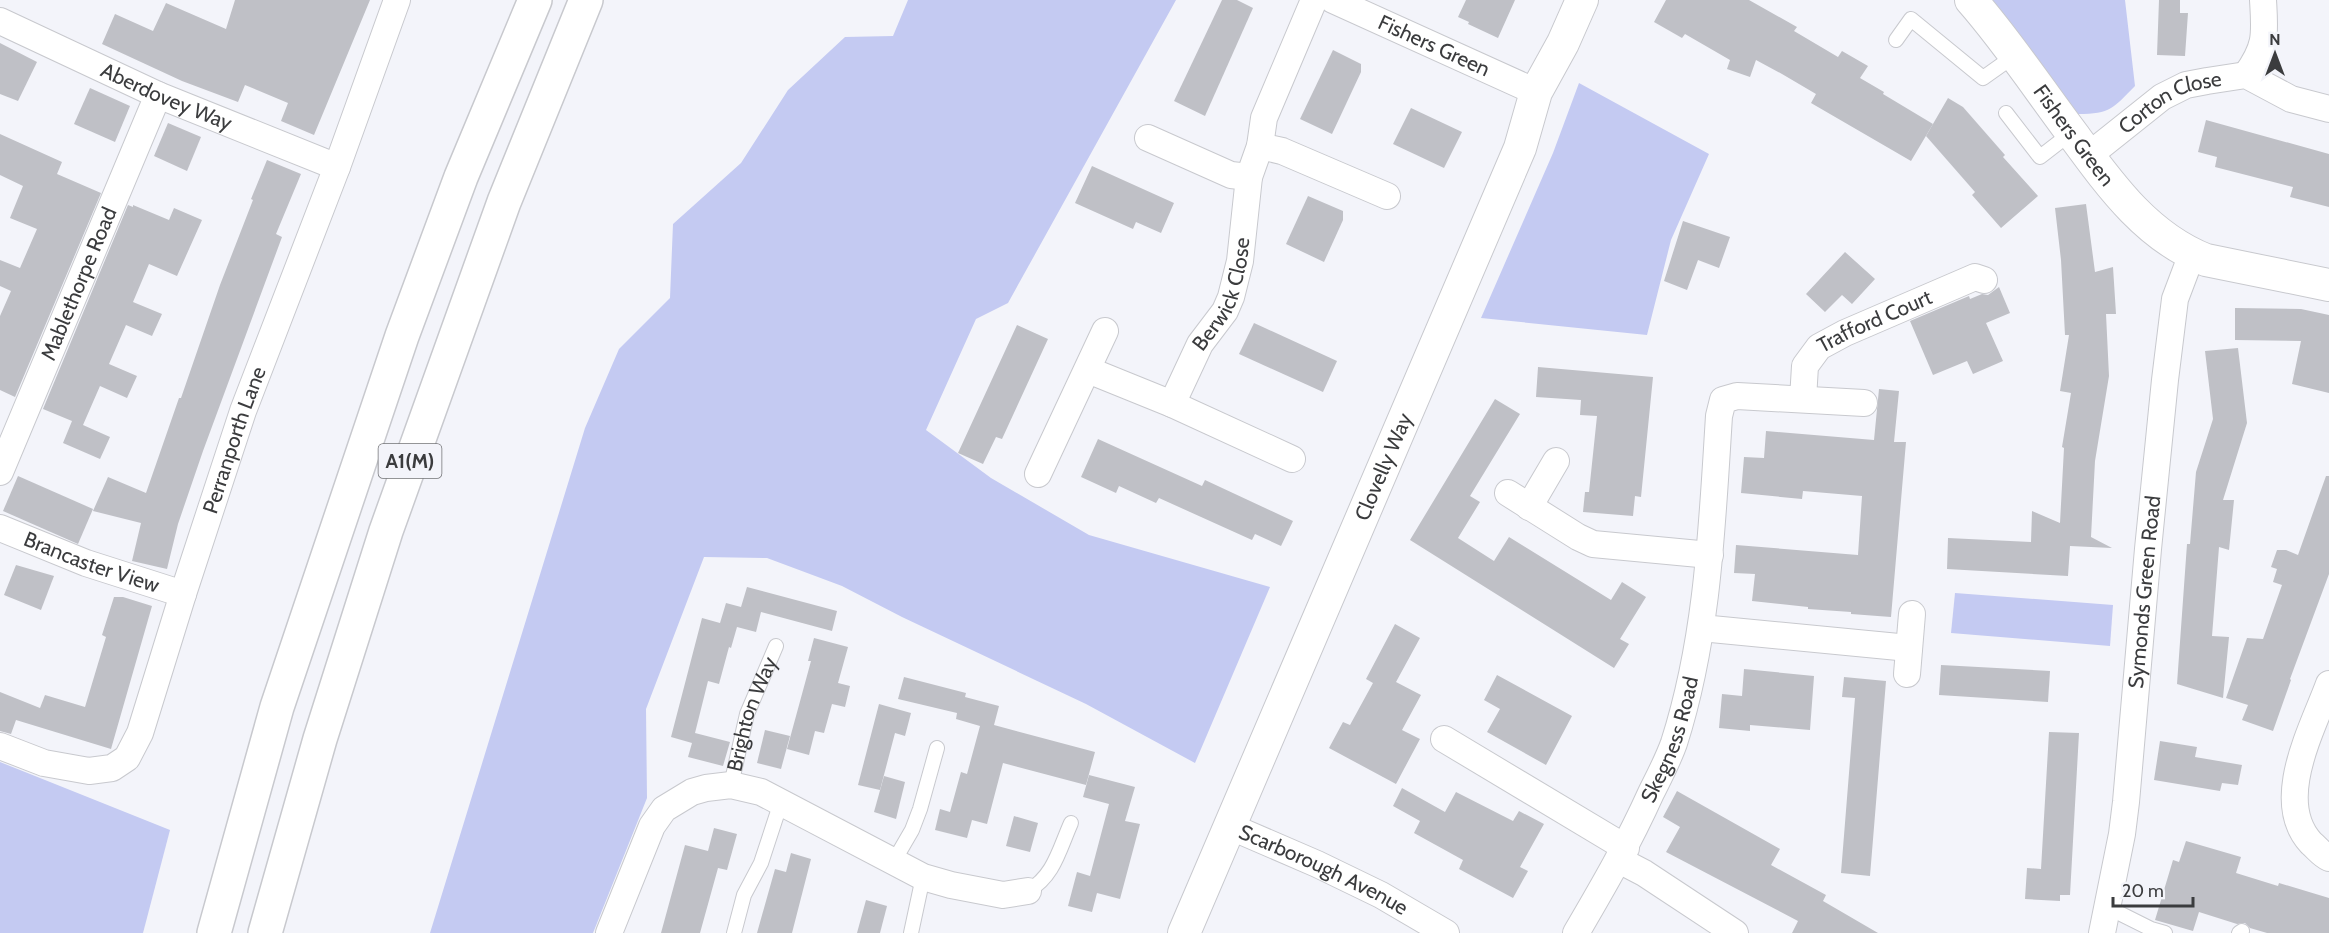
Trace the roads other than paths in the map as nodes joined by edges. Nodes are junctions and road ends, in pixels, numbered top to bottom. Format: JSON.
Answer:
{"nodes":[{"id":1,"x":4,"y":0,"type":"edge"},
{"id":2,"x":397,"y":0,"type":"edge"},
{"id":3,"x":534,"y":0,"type":"edge"},
{"id":4,"x":586,"y":0,"type":"edge"},
{"id":5,"x":1314,"y":0,"type":"edge"},
{"id":6,"x":1333,"y":0,"type":"edge"},
{"id":7,"x":1582,"y":0,"type":"edge"},
{"id":8,"x":1971,"y":0,"type":"edge"},
{"id":9,"x":2263,"y":0,"type":"edge"},
{"id":10,"x":0,"y":8,"type":"edge"},
{"id":11,"x":0,"y":21,"type":"edge"},
{"id":12,"x":1896,"y":40,"type":"dead end"},
{"id":13,"x":2014,"y":56,"type":"junction"},
{"id":14,"x":2247,"y":75,"type":"junction"},
{"id":15,"x":1536,"y":92,"type":"junction"},
{"id":16,"x":158,"y":94,"type":"junction"},
{"id":17,"x":2329,"y":109,"type":"edge"},
{"id":18,"x":2006,"y":113,"type":"dead end"},
{"id":19,"x":1148,"y":138,"type":"dead end"},
{"id":20,"x":2080,"y":144,"type":"junction"},
{"id":21,"x":1260,"y":146,"type":"junction"},
{"id":22,"x":337,"y":167,"type":"junction"},
{"id":23,"x":1249,"y":177,"type":"junction"},
{"id":24,"x":1387,"y":196,"type":"dead end"},
{"id":25,"x":2192,"y":254,"type":"junction"},
{"id":26,"x":1984,"y":280,"type":"dead end"},
{"id":27,"x":2329,"y":285,"type":"edge"},
{"id":28,"x":1105,"y":331,"type":"dead end"},
{"id":29,"x":1088,"y":370,"type":"junction"},
{"id":30,"x":1803,"y":399,"type":"junction"},
{"id":31,"x":1864,"y":403,"type":"dead end"},
{"id":32,"x":1172,"y":404,"type":"junction"},
{"id":33,"x":1292,"y":459,"type":"dead end"},
{"id":34,"x":1556,"y":461,"type":"dead end"},
{"id":35,"x":0,"y":472,"type":"edge"},
{"id":36,"x":1038,"y":474,"type":"dead end"},
{"id":37,"x":1508,"y":493,"type":"dead end"},
{"id":38,"x":1529,"y":507,"type":"junction"},
{"id":39,"x":0,"y":528,"type":"edge"},
{"id":40,"x":1710,"y":555,"type":"junction"},
{"id":41,"x":183,"y":594,"type":"junction"},
{"id":42,"x":1912,"y":614,"type":"dead end"},
{"id":43,"x":1701,"y":628,"type":"junction"},
{"id":44,"x":776,"y":646,"type":"dead end"},
{"id":45,"x":1909,"y":648,"type":"junction"},
{"id":46,"x":1907,"y":674,"type":"dead end"},
{"id":47,"x":2327,"y":695,"type":"edge"},
{"id":48,"x":1444,"y":739,"type":"dead end"},
{"id":49,"x":0,"y":746,"type":"edge"},
{"id":50,"x":937,"y":748,"type":"dead end"},
{"id":51,"x":731,"y":785,"type":"junction"},
{"id":52,"x":781,"y":802,"type":"junction"},
{"id":53,"x":1071,"y":823,"type":"dead end"},
{"id":54,"x":1229,"y":826,"type":"junction"},
{"id":55,"x":1622,"y":854,"type":"junction"},
{"id":56,"x":2329,"y":858,"type":"edge"},
{"id":57,"x":894,"y":861,"type":"junction"},
{"id":58,"x":923,"y":878,"type":"junction"},
{"id":59,"x":1028,"y":891,"type":"joint"},
{"id":60,"x":2107,"y":907,"type":"junction"},
{"id":61,"x":214,"y":933,"type":"edge"},
{"id":62,"x":265,"y":933,"type":"edge"},
{"id":63,"x":609,"y":933,"type":"edge"},
{"id":64,"x":734,"y":933,"type":"edge"},
{"id":65,"x":911,"y":933,"type":"edge"},
{"id":66,"x":1184,"y":933,"type":"edge"},
{"id":67,"x":1446,"y":933,"type":"edge"},
{"id":68,"x":1576,"y":933,"type":"edge"},
{"id":69,"x":1735,"y":933,"type":"edge"},
{"id":70,"x":2102,"y":933,"type":"edge"},
{"id":71,"x":2165,"y":933,"type":"edge"}],
"edges":[{"from":1,"to":10,"type":"street"},
{"from":2,"to":22,"type":"street","name":"Perranporth Lane"},
{"from":3,"to":61,"type":"highway","number":"A1(M)"},
{"from":4,"to":62,"type":"highway","number":"A1(M)"},
{"from":5,"to":21,"type":"street","name":"Berwick Close"},
{"from":6,"to":15,"type":"street","name":"Fishers Green"},
{"from":7,"to":15,"type":"street","name":"Clovelly Way"},
{"from":8,"to":13,"type":"street","name":"Fishers Green"},
{"from":9,"to":14,"type":"street"},
{"from":11,"to":16,"type":"street","name":"Aberdovey Way"},
{"from":12,"to":13,"type":"lane"},
{"from":13,"to":20,"type":"street","name":"Fishers Green"},
{"from":14,"to":17,"type":"street","name":"Corton Close"},
{"from":14,"to":20,"type":"street","name":"Corton Close"},
{"from":15,"to":54,"type":"street","name":"Clovelly Way"},
{"from":16,"to":22,"type":"street","name":"Aberdovey Way"},
{"from":16,"to":35,"type":"street","name":"Mablethorpe Road"},
{"from":18,"to":20,"type":"lane"},
{"from":19,"to":23,"type":"street"},
{"from":20,"to":25,"type":"street","name":"Fishers Green"},
{"from":21,"to":23,"type":"street","name":"Berwick Close"},
{"from":21,"to":24,"type":"street"},
{"from":22,"to":41,"type":"street","name":"Perranporth Lane"},
{"from":23,"to":32,"type":"street","name":"Berwick Close"},
{"from":25,"to":27,"type":"street","name":"Fishers Green"},
{"from":25,"to":60,"type":"street","name":"Symonds Green Road"},
{"from":26,"to":30,"type":"street","name":"Trafford Court"},
{"from":28,"to":29,"type":"street"},
{"from":29,"to":32,"type":"street"},
{"from":29,"to":36,"type":"street"},
{"from":30,"to":31,"type":"street","name":"Skegness Road"},
{"from":30,"to":40,"type":"street","name":"Skegness Road"},
{"from":32,"to":33,"type":"street"},
{"from":34,"to":38,"type":"street"},
{"from":37,"to":38,"type":"street"},
{"from":38,"to":40,"type":"street"},
{"from":39,"to":41,"type":"street","name":"Brancaster View"},
{"from":40,"to":43,"type":"street","name":"Skegness Road"},
{"from":41,"to":49,"type":"street","name":"Perranporth Lane"},
{"from":42,"to":45,"type":"street"},
{"from":43,"to":45,"type":"street"},
{"from":43,"to":55,"type":"street","name":"Skegness Road"},
{"from":44,"to":51,"type":"lane","name":"Brighton Way"},
{"from":45,"to":46,"type":"street"},
{"from":47,"to":56,"type":"street"},
{"from":48,"to":55,"type":"street"},
{"from":50,"to":57,"type":"lane"},
{"from":51,"to":52,"type":"street","name":"Brighton Way"},
{"from":51,"to":63,"type":"street","name":"Brighton Way"},
{"from":52,"to":57,"type":"street","name":"Brighton Way"},
{"from":52,"to":64,"type":"lane"},
{"from":53,"to":59,"type":"lane","name":"Brighton Way"},
{"from":54,"to":66,"type":"street","name":"Clovelly Way"},
{"from":54,"to":67,"type":"street","name":"Scarborough Avenue"},
{"from":55,"to":68,"type":"street","name":"Skegness Road"},
{"from":55,"to":69,"type":"street"},
{"from":57,"to":58,"type":"street","name":"Brighton Way"},
{"from":58,"to":59,"type":"street","name":"Brighton Way"},
{"from":58,"to":65,"type":"lane"},
{"from":60,"to":70,"type":"street","name":"Symonds Green Road"},
{"from":60,"to":71,"type":"lane"}]}
